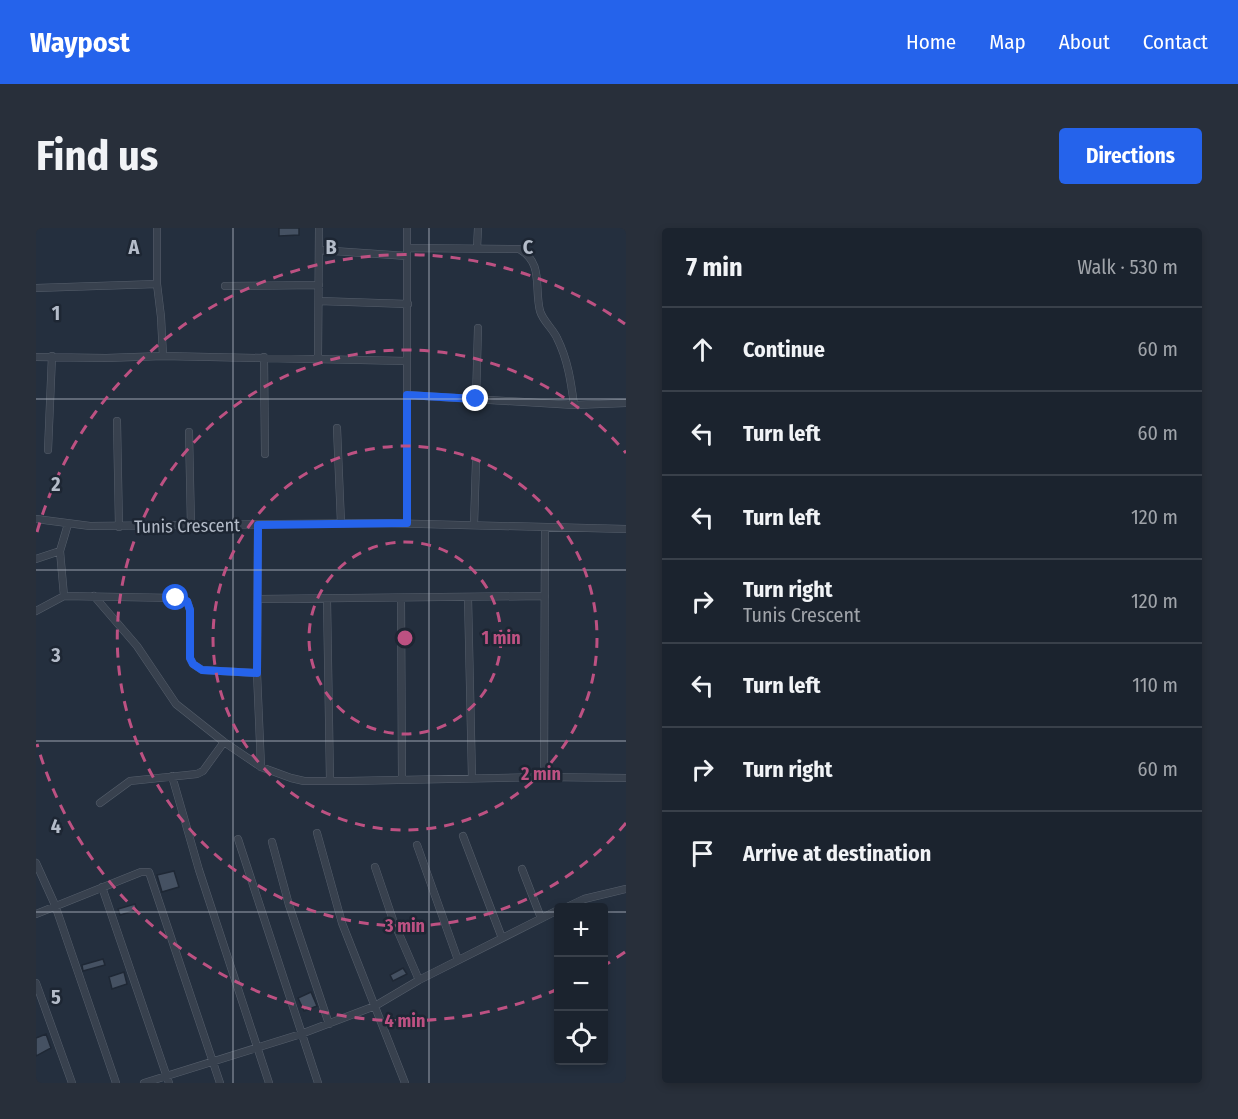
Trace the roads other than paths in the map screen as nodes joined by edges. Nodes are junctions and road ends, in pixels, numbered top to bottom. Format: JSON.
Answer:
{"nodes":[{"id":1,"x":157,"y":228,"type":"edge"},
{"id":2,"x":319,"y":228,"type":"edge"},
{"id":3,"x":407,"y":228,"type":"edge"},
{"id":4,"x":478,"y":228,"type":"edge"},
{"id":5,"x":477,"y":248,"type":"junction"},
{"id":6,"x":319,"y":250,"type":"junction"},
{"id":7,"x":407,"y":252,"type":"junction"},
{"id":8,"x":157,"y":284,"type":"junction"},
{"id":9,"x":319,"y":285,"type":"junction"},
{"id":10,"x":225,"y":286,"type":"dead end"},
{"id":11,"x":36,"y":288,"type":"edge"},
{"id":12,"x":319,"y":301,"type":"junction"},
{"id":13,"x":408,"y":304,"type":"junction"},
{"id":14,"x":478,"y":328,"type":"dead end"},
{"id":15,"x":52,"y":356,"type":"junction"},
{"id":16,"x":163,"y":356,"type":"junction"},
{"id":17,"x":36,"y":357,"type":"edge"},
{"id":18,"x":264,"y":357,"type":"junction"},
{"id":19,"x":318,"y":359,"type":"junction"},
{"id":20,"x":406,"y":361,"type":"junction"},
{"id":21,"x":407,"y":395,"type":"junction"},
{"id":22,"x":476,"y":399,"type":"junction"},
{"id":23,"x":626,"y":403,"type":"edge"},
{"id":24,"x":574,"y":405,"type":"junction"},
{"id":25,"x":117,"y":421,"type":"dead end"},
{"id":26,"x":337,"y":428,"type":"dead end"},
{"id":27,"x":189,"y":432,"type":"dead end"},
{"id":28,"x":48,"y":450,"type":"dead end"},
{"id":29,"x":265,"y":454,"type":"dead end"},
{"id":30,"x":476,"y":462,"type":"dead end"},
{"id":31,"x":36,"y":519,"type":"edge"},
{"id":32,"x":341,"y":523,"type":"junction"},
{"id":33,"x":407,"y":523,"type":"junction"},
{"id":34,"x":68,"y":524,"type":"junction"},
{"id":35,"x":258,"y":525,"type":"junction"},
{"id":36,"x":474,"y":525,"type":"junction"},
{"id":37,"x":191,"y":526,"type":"junction"},
{"id":38,"x":119,"y":527,"type":"junction"},
{"id":39,"x":545,"y":528,"type":"junction"},
{"id":40,"x":626,"y":529,"type":"edge"},
{"id":41,"x":60,"y":551,"type":"junction"},
{"id":42,"x":36,"y":559,"type":"edge"},
{"id":43,"x":64,"y":596,"type":"junction"},
{"id":44,"x":94,"y":596,"type":"junction"},
{"id":45,"x":545,"y":596,"type":"junction"},
{"id":46,"x":468,"y":597,"type":"junction"},
{"id":47,"x":402,"y":598,"type":"junction"},
{"id":48,"x":258,"y":599,"type":"junction"},
{"id":49,"x":327,"y":599,"type":"junction"},
{"id":50,"x":36,"y":611,"type":"edge"},
{"id":51,"x":257,"y":673,"type":"junction"},
{"id":52,"x":224,"y":742,"type":"junction"},
{"id":53,"x":261,"y":767,"type":"junction"},
{"id":54,"x":172,"y":776,"type":"junction"},
{"id":55,"x":544,"y":777,"type":"junction"},
{"id":56,"x":472,"y":778,"type":"junction"},
{"id":57,"x":626,"y":778,"type":"edge"},
{"id":58,"x":402,"y":779,"type":"junction"},
{"id":59,"x":330,"y":781,"type":"junction"},
{"id":60,"x":99,"y":803,"type":"dead end"},
{"id":61,"x":317,"y":833,"type":"dead end"},
{"id":62,"x":463,"y":836,"type":"dead end"},
{"id":63,"x":238,"y":840,"type":"dead end"},
{"id":64,"x":272,"y":842,"type":"dead end"},
{"id":65,"x":417,"y":845,"type":"dead end"},
{"id":66,"x":36,"y":864,"type":"edge"},
{"id":67,"x":375,"y":867,"type":"dead end"},
{"id":68,"x":522,"y":869,"type":"dead end"},
{"id":69,"x":102,"y":887,"type":"junction"},
{"id":70,"x":626,"y":889,"type":"edge"},
{"id":71,"x":576,"y":903,"type":"edge"},
{"id":72,"x":55,"y":905,"type":"junction"},
{"id":73,"x":554,"y":912,"type":"edge"},
{"id":74,"x":36,"y":914,"type":"edge"},
{"id":75,"x":542,"y":918,"type":"junction"},
{"id":76,"x":502,"y":938,"type":"junction"},
{"id":77,"x":458,"y":960,"type":"junction"},
{"id":78,"x":419,"y":980,"type":"junction"},
{"id":79,"x":36,"y":983,"type":"edge"},
{"id":80,"x":375,"y":1006,"type":"junction"},
{"id":81,"x":329,"y":1024,"type":"junction"},
{"id":82,"x":301,"y":1034,"type":"junction"},
{"id":83,"x":257,"y":1047,"type":"junction"},
{"id":84,"x":212,"y":1060,"type":"junction"},
{"id":85,"x":168,"y":1079,"type":"edge"},
{"id":86,"x":72,"y":1083,"type":"edge"},
{"id":87,"x":116,"y":1083,"type":"edge"},
{"id":88,"x":144,"y":1083,"type":"edge"},
{"id":89,"x":220,"y":1083,"type":"edge"},
{"id":90,"x":269,"y":1083,"type":"edge"},
{"id":91,"x":318,"y":1083,"type":"edge"},
{"id":92,"x":405,"y":1083,"type":"edge"}],
"edges":[{"from":1,"to":8,"type":"street"},
{"from":2,"to":6,"type":"street"},
{"from":3,"to":7,"type":"street"},
{"from":4,"to":5,"type":"street"},
{"from":5,"to":7,"type":"street"},
{"from":5,"to":24,"type":"street"},
{"from":6,"to":7,"type":"street"},
{"from":6,"to":9,"type":"street"},
{"from":7,"to":13,"type":"street"},
{"from":8,"to":11,"type":"street"},
{"from":8,"to":16,"type":"street"},
{"from":9,"to":10,"type":"street"},
{"from":9,"to":12,"type":"street"},
{"from":12,"to":13,"type":"street"},
{"from":12,"to":19,"type":"street"},
{"from":13,"to":20,"type":"street"},
{"from":14,"to":22,"type":"street"},
{"from":15,"to":16,"type":"street"},
{"from":15,"to":17,"type":"street"},
{"from":15,"to":28,"type":"street"},
{"from":16,"to":18,"type":"street"},
{"from":18,"to":19,"type":"street"},
{"from":18,"to":29,"type":"street"},
{"from":19,"to":20,"type":"street"},
{"from":20,"to":21,"type":"street"},
{"from":21,"to":22,"type":"street"},
{"from":21,"to":33,"type":"street"},
{"from":22,"to":24,"type":"street"},
{"from":23,"to":24,"type":"street"},
{"from":25,"to":38,"type":"street"},
{"from":26,"to":32,"type":"street"},
{"from":27,"to":37,"type":"street"},
{"from":30,"to":36,"type":"street"},
{"from":31,"to":34,"type":"street","name":"Tunis Crescent"},
{"from":32,"to":33,"type":"street","name":"Tunis Crescent"},
{"from":32,"to":35,"type":"street","name":"Tunis Crescent"},
{"from":33,"to":36,"type":"street","name":"Tunis Crescent"},
{"from":34,"to":38,"type":"street","name":"Tunis Crescent"},
{"from":34,"to":41,"type":"street"},
{"from":35,"to":37,"type":"street","name":"Tunis Crescent"},
{"from":35,"to":48,"type":"street"},
{"from":36,"to":39,"type":"street","name":"Tunis Crescent"},
{"from":37,"to":38,"type":"street","name":"Tunis Crescent"},
{"from":39,"to":40,"type":"street","name":"Tunis Crescent"},
{"from":39,"to":45,"type":"street"},
{"from":41,"to":42,"type":"street"},
{"from":41,"to":43,"type":"street"},
{"from":43,"to":44,"type":"street"},
{"from":43,"to":50,"type":"street"},
{"from":44,"to":51,"type":"street"},
{"from":44,"to":52,"type":"street"},
{"from":45,"to":46,"type":"street"},
{"from":45,"to":55,"type":"street"},
{"from":46,"to":47,"type":"street"},
{"from":46,"to":56,"type":"street"},
{"from":47,"to":49,"type":"street"},
{"from":47,"to":58,"type":"street"},
{"from":48,"to":49,"type":"street"},
{"from":48,"to":51,"type":"street"},
{"from":49,"to":59,"type":"street"},
{"from":51,"to":53,"type":"street"},
{"from":52,"to":53,"type":"street"},
{"from":52,"to":54,"type":"street"},
{"from":53,"to":59,"type":"street"},
{"from":54,"to":60,"type":"street"},
{"from":54,"to":83,"type":"street"},
{"from":55,"to":56,"type":"street"},
{"from":55,"to":57,"type":"street"},
{"from":56,"to":58,"type":"street"},
{"from":58,"to":59,"type":"street"},
{"from":61,"to":80,"type":"street"},
{"from":62,"to":76,"type":"street"},
{"from":63,"to":82,"type":"street"},
{"from":64,"to":81,"type":"street"},
{"from":65,"to":77,"type":"street"},
{"from":66,"to":72,"type":"street"},
{"from":67,"to":78,"type":"street"},
{"from":68,"to":75,"type":"street"},
{"from":69,"to":72,"type":"street"},
{"from":69,"to":84,"type":"street"},
{"from":69,"to":85,"type":"street"},
{"from":70,"to":71,"type":"street"},
{"from":72,"to":74,"type":"street"},
{"from":72,"to":87,"type":"street"},
{"from":73,"to":75,"type":"street"},
{"from":75,"to":76,"type":"street"},
{"from":76,"to":77,"type":"street"},
{"from":77,"to":78,"type":"street"},
{"from":78,"to":80,"type":"street"},
{"from":79,"to":86,"type":"street"},
{"from":80,"to":81,"type":"street"},
{"from":80,"to":92,"type":"street"},
{"from":81,"to":82,"type":"street"},
{"from":82,"to":83,"type":"street"},
{"from":82,"to":91,"type":"street"},
{"from":83,"to":84,"type":"street"},
{"from":83,"to":90,"type":"street"},
{"from":84,"to":85,"type":"street"},
{"from":84,"to":89,"type":"street"},
{"from":85,"to":88,"type":"street"}]}
